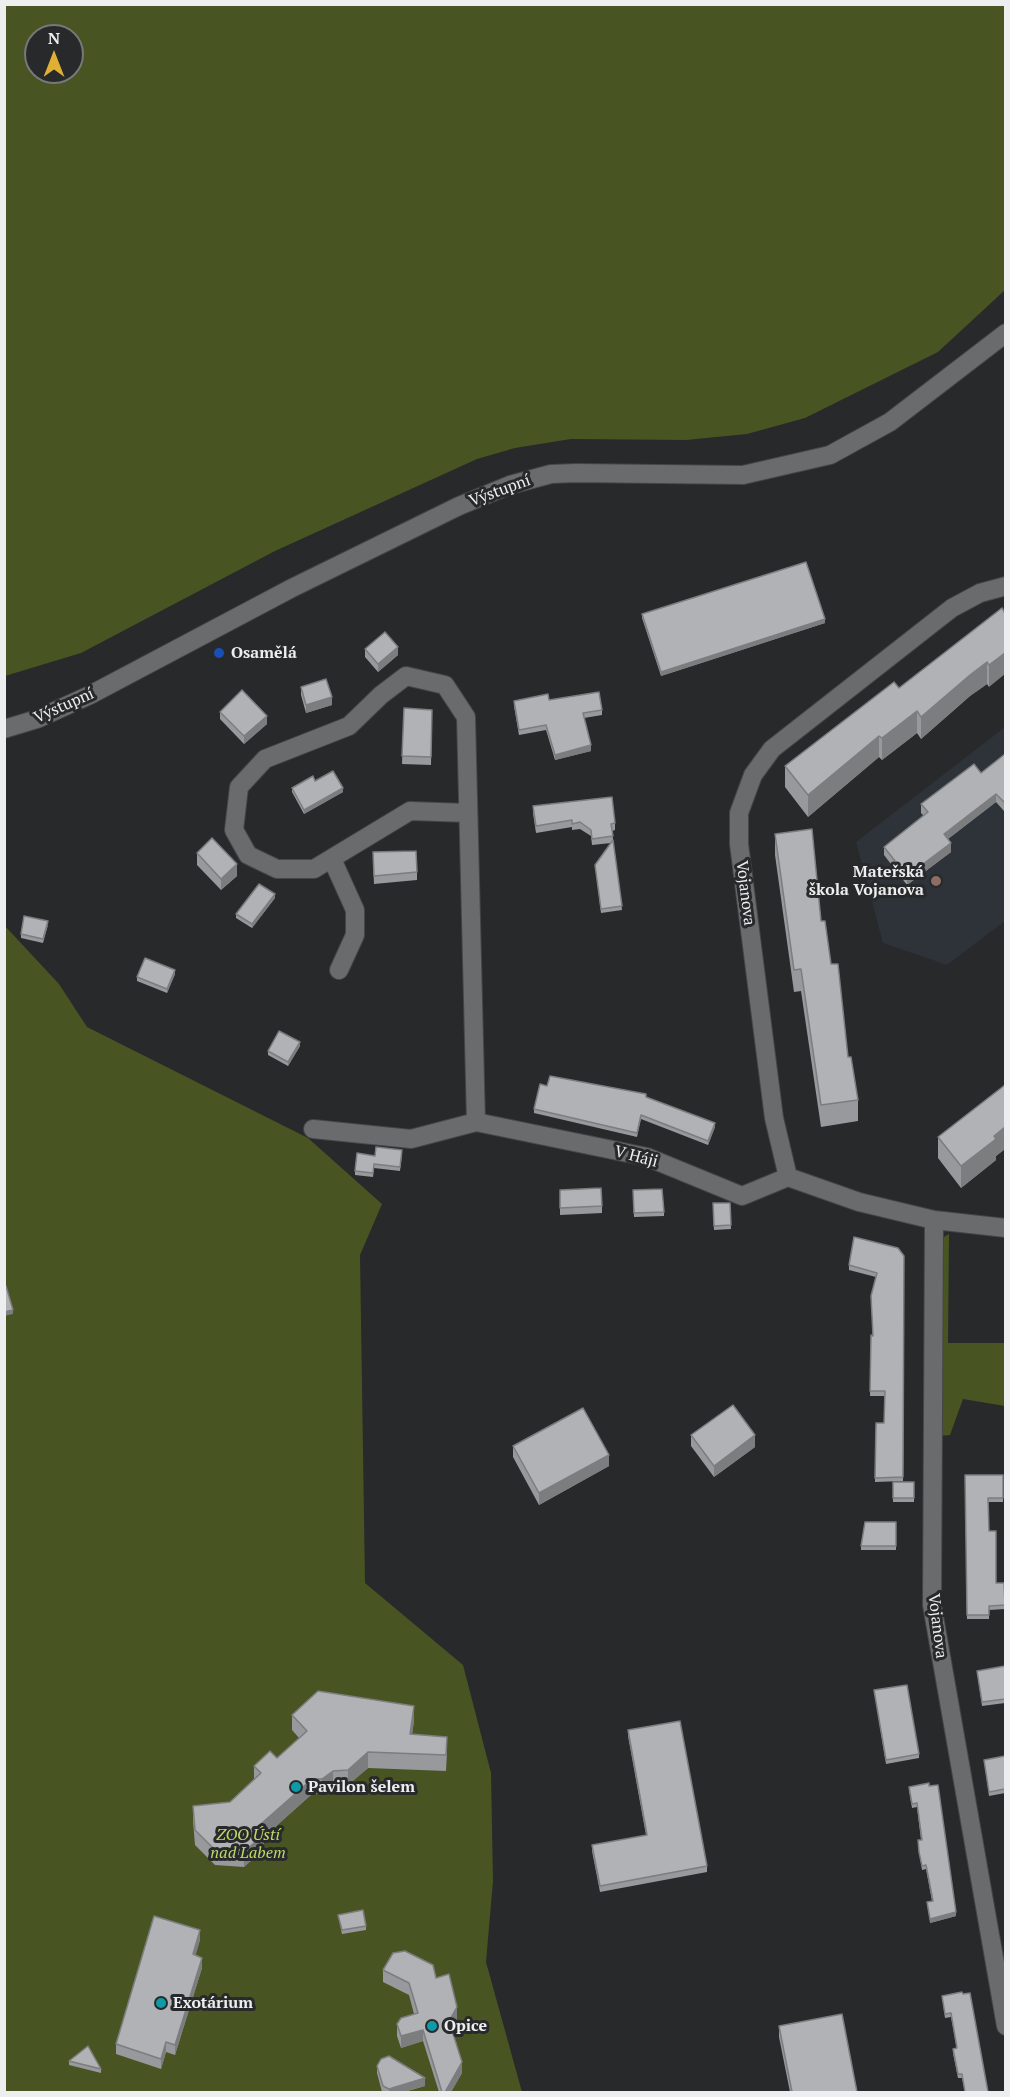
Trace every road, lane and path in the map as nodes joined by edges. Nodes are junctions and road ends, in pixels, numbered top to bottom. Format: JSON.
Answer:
{"nodes":[{"id":1,"x":1005,"y":333,"type":"edge"},
{"id":2,"x":1005,"y":586,"type":"edge"},
{"id":3,"x":4,"y":729,"type":"edge"},
{"id":4,"x":468,"y":813,"type":"junction"},
{"id":5,"x":332,"y":859,"type":"junction"},
{"id":6,"x":339,"y":970,"type":"dead end"},
{"id":7,"x":476,"y":1122,"type":"junction"},
{"id":8,"x":313,"y":1129,"type":"dead end"},
{"id":9,"x":788,"y":1177,"type":"junction"},
{"id":10,"x":934,"y":1220,"type":"junction"},
{"id":11,"x":1005,"y":1228,"type":"edge"},
{"id":12,"x":1005,"y":2026,"type":"edge"}],
"edges":[{"from":1,"to":3,"type":"street","name":"Výstupní"},
{"from":2,"to":9,"type":"street","name":"Vojanova"},
{"from":4,"to":5,"type":"street"},
{"from":4,"to":5,"type":"street"},
{"from":4,"to":7,"type":"street"},
{"from":5,"to":6,"type":"street"},
{"from":7,"to":8,"type":"street","name":"V Háji"},
{"from":7,"to":9,"type":"street","name":"V Háji"},
{"from":9,"to":10,"type":"street"},
{"from":10,"to":11,"type":"street"},
{"from":10,"to":12,"type":"street","name":"Vojanova"}]}
